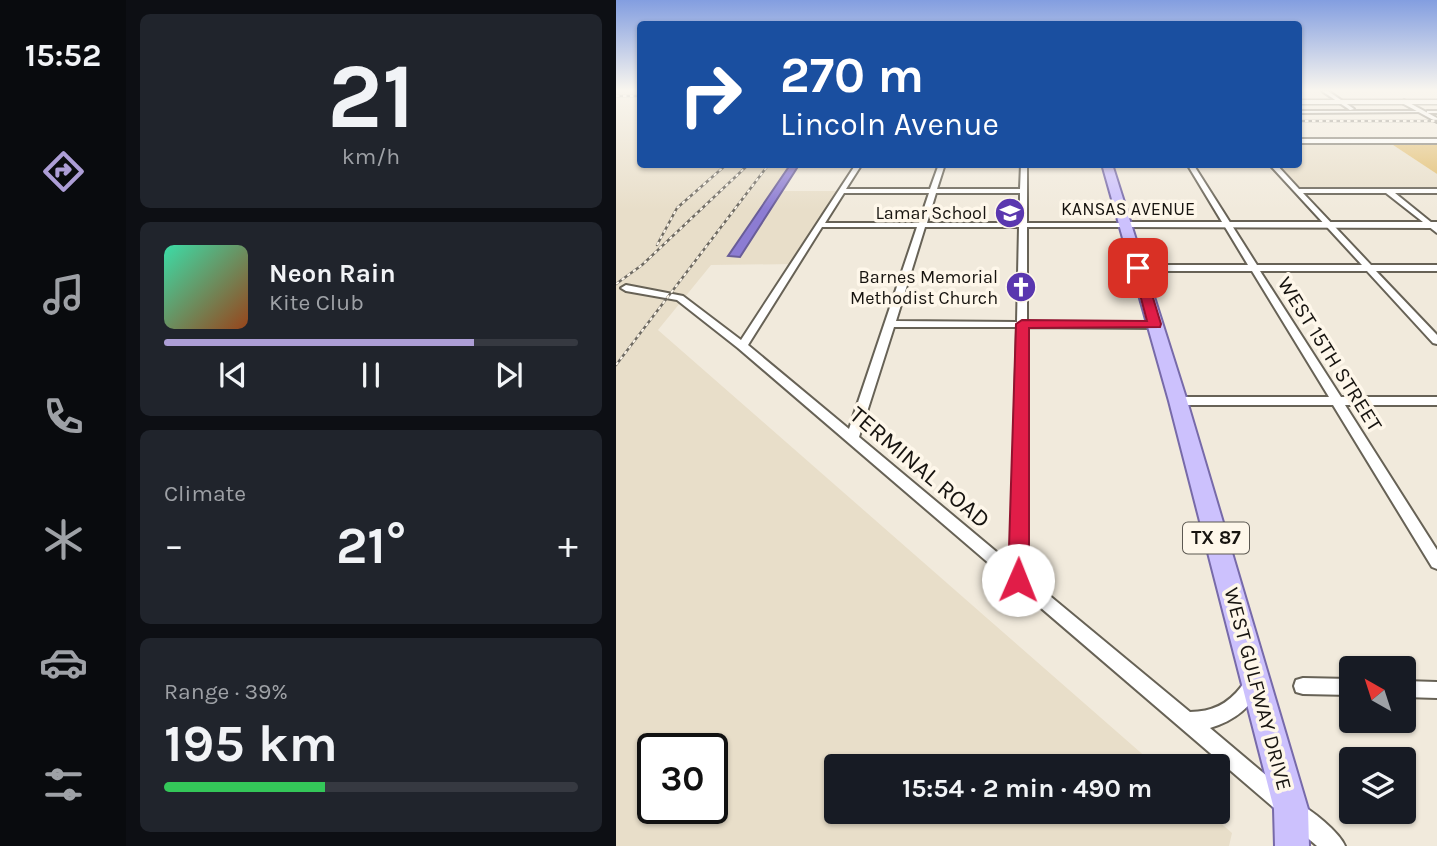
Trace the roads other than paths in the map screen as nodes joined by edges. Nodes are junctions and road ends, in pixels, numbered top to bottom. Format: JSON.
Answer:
{"nodes":[{"id":1,"x":1302,"y":141,"type":"edge"},
{"id":2,"x":1437,"y":141,"type":"edge"},
{"id":3,"x":856,"y":168,"type":"edge"},
{"id":4,"x":941,"y":168,"type":"edge"},
{"id":5,"x":1024,"y":168,"type":"edge"},
{"id":6,"x":1108,"y":168,"type":"edge"},
{"id":7,"x":1191,"y":168,"type":"edge"},
{"id":8,"x":1276,"y":168,"type":"edge"},
{"id":9,"x":842,"y":191,"type":"junction"},
{"id":10,"x":933,"y":191,"type":"junction"},
{"id":11,"x":1024,"y":191,"type":"junction"},
{"id":12,"x":1297,"y":191,"type":"junction"},
{"id":13,"x":1388,"y":191,"type":"junction"},
{"id":14,"x":1437,"y":191,"type":"edge"},
{"id":15,"x":820,"y":225,"type":"junction"},
{"id":16,"x":922,"y":225,"type":"junction"},
{"id":17,"x":1024,"y":225,"type":"junction"},
{"id":18,"x":1125,"y":225,"type":"junction"},
{"id":19,"x":1227,"y":225,"type":"junction"},
{"id":20,"x":1329,"y":225,"type":"junction"},
{"id":21,"x":1435,"y":227,"type":"edge"},
{"id":22,"x":1138,"y":268,"type":"junction"},
{"id":23,"x":1254,"y":268,"type":"junction"},
{"id":24,"x":1369,"y":268,"type":"junction"},
{"id":25,"x":1437,"y":268,"type":"edge"},
{"id":26,"x":626,"y":288,"type":"dead end"},
{"id":27,"x":664,"y":295,"type":"joint"},
{"id":28,"x":889,"y":324,"type":"junction"},
{"id":29,"x":1022,"y":324,"type":"junction"},
{"id":30,"x":1155,"y":324,"type":"junction"},
{"id":31,"x":1422,"y":325,"type":"junction"},
{"id":32,"x":1437,"y":325,"type":"edge"},
{"id":33,"x":1437,"y":341,"type":"edge"},
{"id":34,"x":742,"y":346,"type":"junction"},
{"id":35,"x":1178,"y":401,"type":"junction"},
{"id":36,"x":1336,"y":401,"type":"junction"},
{"id":37,"x":1437,"y":401,"type":"edge"},
{"id":38,"x":852,"y":439,"type":"junction"},
{"id":39,"x":1437,"y":564,"type":"edge"},
{"id":40,"x":1018,"y":580,"type":"junction"},
{"id":41,"x":1255,"y":680,"type":"junction"},
{"id":42,"x":1303,"y":686,"type":"dead end"},
{"id":43,"x":1339,"y":687,"type":"edge"},
{"id":44,"x":1416,"y":689,"type":"edge"},
{"id":45,"x":1437,"y":690,"type":"edge"},
{"id":46,"x":1187,"y":721,"type":"junction"},
{"id":47,"x":1291,"y":809,"type":"junction"},
{"id":48,"x":1292,"y":846,"type":"edge"},
{"id":49,"x":1334,"y":846,"type":"edge"}],
"edges":[{"from":1,"to":2,"type":"street"},
{"from":3,"to":9,"type":"street"},
{"from":4,"to":10,"type":"street"},
{"from":5,"to":11,"type":"street"},
{"from":6,"to":18,"type":"main road","name":"WEST GULFWAY DRIVE","number":"TX 87"},
{"from":7,"to":19,"type":"street","name":"WEST 15TH STREET"},
{"from":8,"to":12,"type":"street"},
{"from":9,"to":10,"type":"street"},
{"from":9,"to":15,"type":"street"},
{"from":10,"to":11,"type":"street"},
{"from":10,"to":16,"type":"street"},
{"from":11,"to":17,"type":"street"},
{"from":12,"to":13,"type":"street"},
{"from":12,"to":20,"type":"street"},
{"from":13,"to":14,"type":"street"},
{"from":13,"to":21,"type":"street"},
{"from":15,"to":16,"type":"street","name":"KANSAS AVENUE"},
{"from":15,"to":34,"type":"street"},
{"from":16,"to":17,"type":"street","name":"KANSAS AVENUE"},
{"from":16,"to":28,"type":"street"},
{"from":17,"to":18,"type":"street","name":"KANSAS AVENUE"},
{"from":17,"to":29,"type":"street"},
{"from":18,"to":19,"type":"street","name":"KANSAS AVENUE"},
{"from":18,"to":22,"type":"main road","name":"WEST GULFWAY DRIVE","number":"TX 87"},
{"from":19,"to":20,"type":"street","name":"KANSAS AVENUE"},
{"from":19,"to":23,"type":"street","name":"WEST 15TH STREET"},
{"from":20,"to":21,"type":"street","name":"KANSAS AVENUE"},
{"from":20,"to":24,"type":"street"},
{"from":22,"to":23,"type":"street"},
{"from":22,"to":30,"type":"main road","name":"WEST GULFWAY DRIVE","number":"TX 87"},
{"from":23,"to":24,"type":"street"},
{"from":23,"to":36,"type":"street","name":"WEST 15TH STREET"},
{"from":24,"to":25,"type":"street"},
{"from":24,"to":31,"type":"street"},
{"from":26,"to":27,"type":"street"},
{"from":27,"to":34,"type":"street","name":"TERMINAL ROAD"},
{"from":28,"to":29,"type":"street"},
{"from":28,"to":38,"type":"street"},
{"from":29,"to":30,"type":"street"},
{"from":29,"to":40,"type":"street"},
{"from":30,"to":35,"type":"main road","name":"WEST GULFWAY DRIVE","number":"TX 87"},
{"from":31,"to":32,"type":"street"},
{"from":31,"to":33,"type":"street"},
{"from":34,"to":38,"type":"street","name":"TERMINAL ROAD"},
{"from":35,"to":36,"type":"street"},
{"from":35,"to":41,"type":"main road","name":"WEST GULFWAY DRIVE","number":"TX 87"},
{"from":36,"to":37,"type":"street"},
{"from":36,"to":39,"type":"street","name":"WEST 15TH STREET"},
{"from":38,"to":40,"type":"street","name":"TERMINAL ROAD"},
{"from":40,"to":46,"type":"street","name":"TERMINAL ROAD"},
{"from":41,"to":46,"type":"street"},
{"from":41,"to":47,"type":"main road","name":"WEST GULFWAY DRIVE","number":"TX 87"},
{"from":42,"to":43,"type":"street"},
{"from":44,"to":45,"type":"street"},
{"from":46,"to":47,"type":"street","name":"TERMINAL ROAD"},
{"from":47,"to":48,"type":"main road","number":"TX 87"},
{"from":47,"to":49,"type":"street","name":"TERMINAL ROAD"}]}
